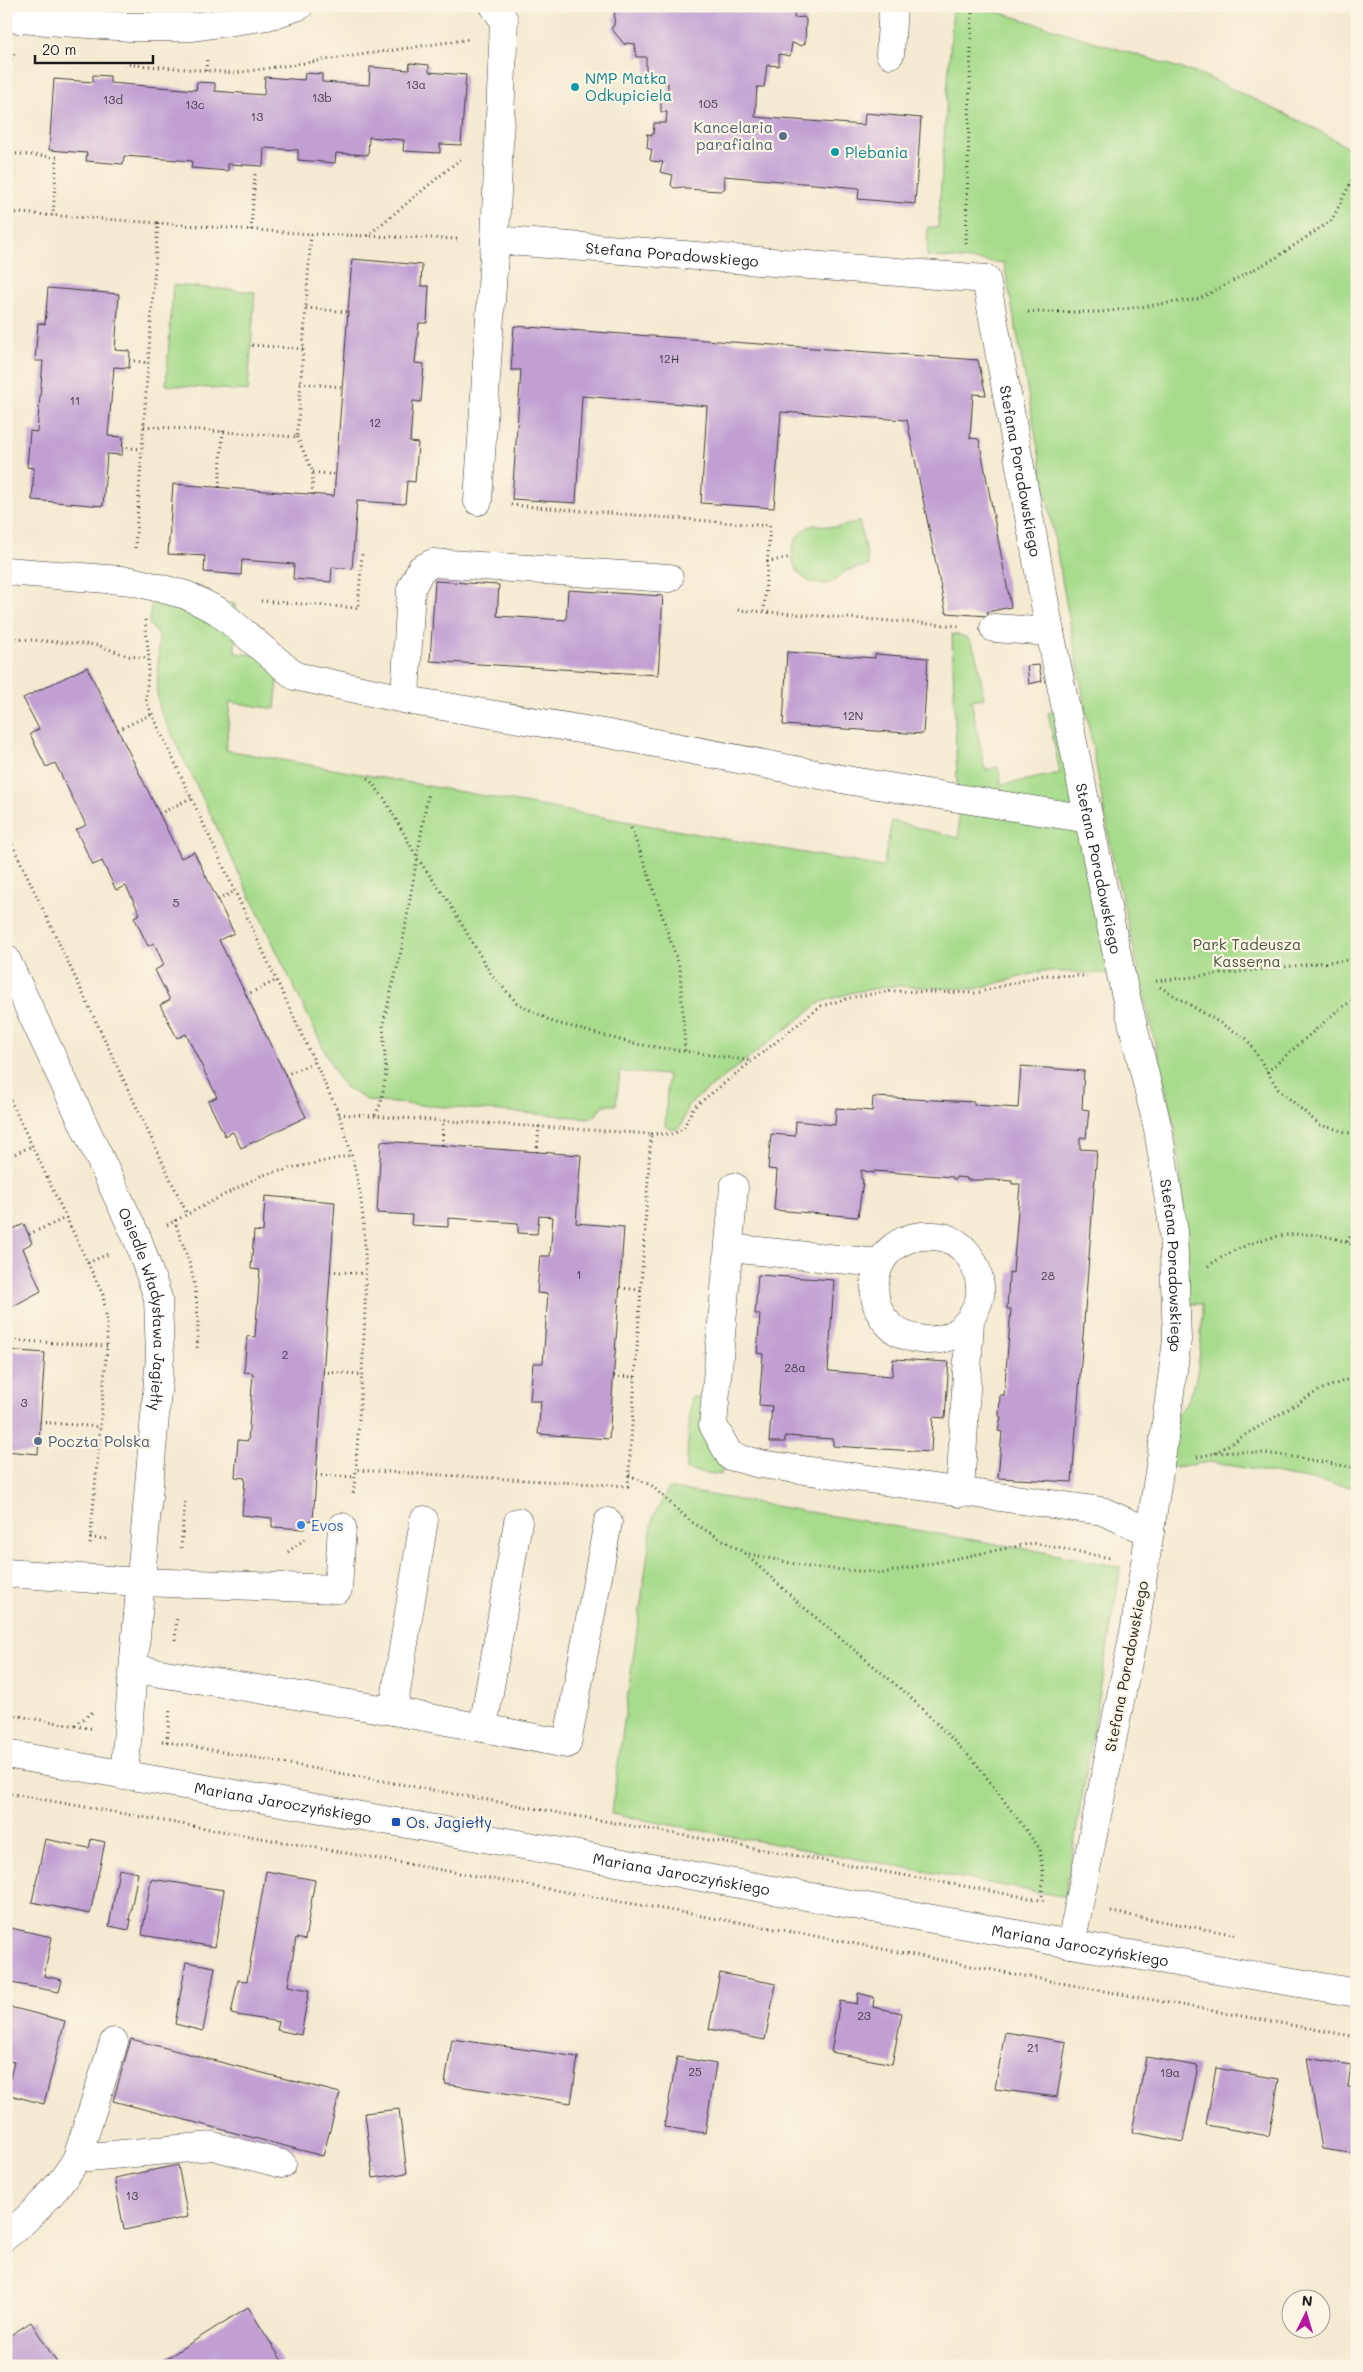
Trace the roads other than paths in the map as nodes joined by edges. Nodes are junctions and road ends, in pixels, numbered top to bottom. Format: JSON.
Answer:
{"nodes":[{"id":1,"x":299,"y":6,"type":"edge"},
{"id":2,"x":494,"y":6,"type":"edge"},
{"id":3,"x":893,"y":6,"type":"edge"},
{"id":4,"x":6,"y":18,"type":"edge"},
{"id":5,"x":890,"y":54,"type":"dead end"},
{"id":6,"x":495,"y":240,"type":"junction"},
{"id":7,"x":478,"y":501,"type":"road end"},
{"id":8,"x":6,"y":571,"type":"edge"},
{"id":9,"x":669,"y":578,"type":"dead end"},
{"id":10,"x":994,"y":628,"type":"road end"},
{"id":11,"x":1050,"y":632,"type":"junction"},
{"id":12,"x":405,"y":698,"type":"junction"},
{"id":13,"x":1089,"y":819,"type":"junction"},
{"id":14,"x":6,"y":959,"type":"edge"},
{"id":15,"x":734,"y":1187,"type":"dead end"},
{"id":16,"x":728,"y":1248,"type":"junction"},
{"id":17,"x":879,"y":1263,"type":"junction"},
{"id":18,"x":970,"y":1320,"type":"junction"},
{"id":19,"x":960,"y":1493,"type":"junction"},
{"id":20,"x":424,"y":1520,"type":"dead end"},
{"id":21,"x":518,"y":1522,"type":"dead end"},
{"id":22,"x":608,"y":1522,"type":"dead end"},
{"id":23,"x":342,"y":1527,"type":"road end"},
{"id":24,"x":1150,"y":1532,"type":"junction"},
{"id":25,"x":6,"y":1573,"type":"edge"},
{"id":26,"x":140,"y":1582,"type":"junction"},
{"id":27,"x":135,"y":1669,"type":"junction"},
{"id":28,"x":393,"y":1711,"type":"junction"},
{"id":29,"x":484,"y":1728,"type":"junction"},
{"id":30,"x":6,"y":1754,"type":"edge"},
{"id":31,"x":124,"y":1776,"type":"junction"},
{"id":32,"x":1070,"y":1944,"type":"junction"},
{"id":33,"x":1357,"y":1993,"type":"edge"},
{"id":34,"x":114,"y":2042,"type":"dead end"},
{"id":35,"x":78,"y":2158,"type":"junction"},
{"id":36,"x":282,"y":2164,"type":"dead end"},
{"id":37,"x":6,"y":2236,"type":"edge"}],
"edges":[{"from":1,"to":4,"type":"street"},
{"from":2,"to":6,"type":"street"},
{"from":3,"to":5,"type":"street"},
{"from":6,"to":7,"type":"street"},
{"from":6,"to":11,"type":"street","name":"Stefana Poradowskiego"},
{"from":8,"to":12,"type":"street"},
{"from":9,"to":12,"type":"street"},
{"from":10,"to":11,"type":"street"},
{"from":11,"to":13,"type":"street","name":"Stefana Poradowskiego"},
{"from":12,"to":13,"type":"street"},
{"from":13,"to":24,"type":"street","name":"Stefana Poradowskiego"},
{"from":14,"to":26,"type":"street","name":"Osiedle Władysława Jagiełły"},
{"from":15,"to":16,"type":"street"},
{"from":16,"to":17,"type":"street"},
{"from":16,"to":19,"type":"street"},
{"from":17,"to":18,"type":"street"},
{"from":17,"to":18,"type":"street"},
{"from":18,"to":19,"type":"street"},
{"from":19,"to":24,"type":"street"},
{"from":20,"to":28,"type":"street"},
{"from":21,"to":29,"type":"street"},
{"from":22,"to":29,"type":"street"},
{"from":23,"to":26,"type":"street"},
{"from":24,"to":32,"type":"street","name":"Stefana Poradowskiego"},
{"from":25,"to":26,"type":"street"},
{"from":26,"to":27,"type":"street","name":"Osiedle Władysława Jagiełły"},
{"from":27,"to":28,"type":"street"},
{"from":27,"to":31,"type":"street","name":"Osiedle Władysława Jagiełły"},
{"from":28,"to":29,"type":"street"},
{"from":30,"to":31,"type":"street","name":"Mariana Jaroczyńskiego"},
{"from":31,"to":32,"type":"street","name":"Mariana Jaroczyńskiego"},
{"from":32,"to":33,"type":"street","name":"Mariana Jaroczyńskiego"},
{"from":34,"to":35,"type":"street"},
{"from":35,"to":36,"type":"street"},
{"from":35,"to":37,"type":"street"}]}
